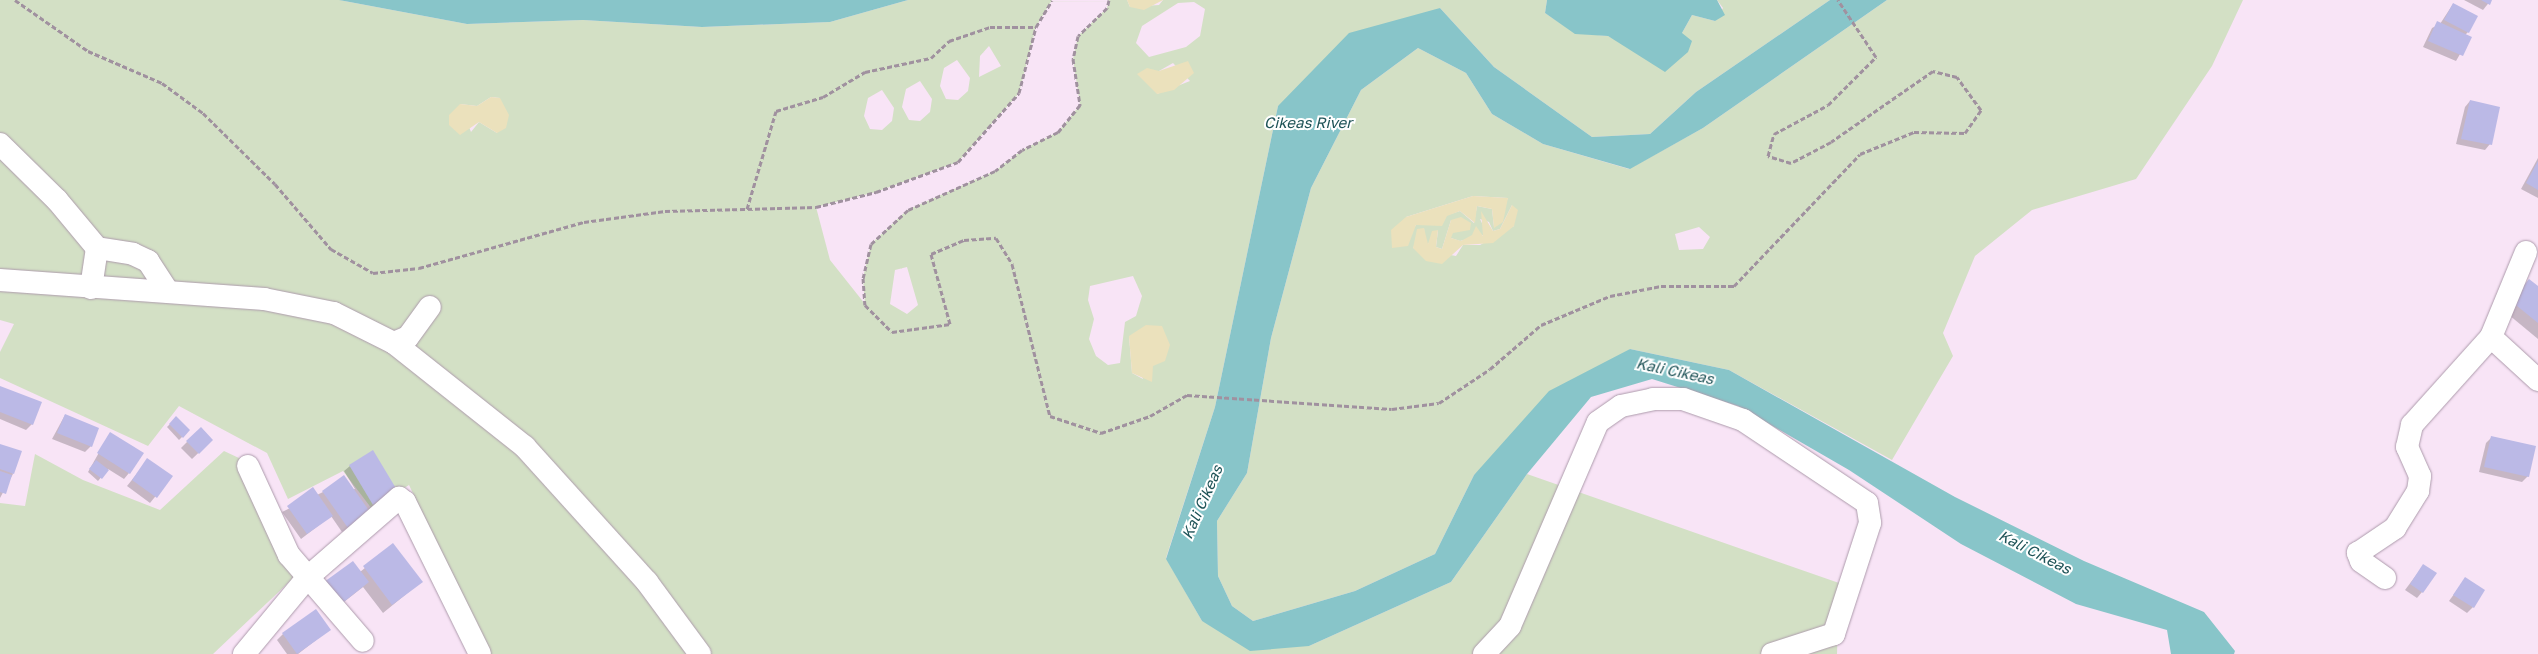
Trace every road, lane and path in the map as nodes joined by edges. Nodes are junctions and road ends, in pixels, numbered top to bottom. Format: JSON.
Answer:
{"nodes":[{"id":1,"x":15,"y":0,"type":"edge"},
{"id":2,"x":1052,"y":0,"type":"edge"},
{"id":3,"x":1109,"y":0,"type":"edge"},
{"id":4,"x":1838,"y":0,"type":"edge"},
{"id":5,"x":1036,"y":27,"type":"junction"},
{"id":6,"x":0,"y":144,"type":"edge"},
{"id":7,"x":747,"y":209,"type":"junction"},
{"id":8,"x":96,"y":248,"type":"junction"},
{"id":9,"x":2526,"y":252,"type":"dead end"},
{"id":10,"x":0,"y":280,"type":"edge"},
{"id":11,"x":91,"y":288,"type":"junction"},
{"id":12,"x":167,"y":290,"type":"junction"},
{"id":13,"x":430,"y":307,"type":"dead end"},
{"id":14,"x":2492,"y":337,"type":"junction"},
{"id":15,"x":394,"y":342,"type":"junction"},
{"id":16,"x":2538,"y":380,"type":"edge"},
{"id":17,"x":248,"y":466,"type":"dead end"},
{"id":18,"x":308,"y":577,"type":"junction"},
{"id":19,"x":2385,"y":578,"type":"dead end"},
{"id":20,"x":363,"y":641,"type":"dead end"},
{"id":21,"x":244,"y":654,"type":"edge"},
{"id":22,"x":480,"y":654,"type":"edge"},
{"id":23,"x":700,"y":654,"type":"edge"},
{"id":24,"x":1484,"y":654,"type":"edge"},
{"id":25,"x":1772,"y":654,"type":"edge"}],
"edges":[{"from":1,"to":7,"type":"path"},
{"from":2,"to":5,"type":"path"},
{"from":3,"to":4,"type":"path"},
{"from":5,"to":7,"type":"path"},
{"from":5,"to":7,"type":"path"},
{"from":6,"to":8,"type":"street"},
{"from":8,"to":11,"type":"street"},
{"from":8,"to":12,"type":"street"},
{"from":9,"to":14,"type":"street"},
{"from":10,"to":11,"type":"street"},
{"from":11,"to":12,"type":"street"},
{"from":12,"to":15,"type":"street"},
{"from":13,"to":15,"type":"street"},
{"from":14,"to":16,"type":"street"},
{"from":14,"to":19,"type":"street"},
{"from":15,"to":23,"type":"street"},
{"from":17,"to":18,"type":"street"},
{"from":18,"to":20,"type":"street"},
{"from":18,"to":21,"type":"street"},
{"from":18,"to":22,"type":"street"},
{"from":24,"to":25,"type":"street"}]}
